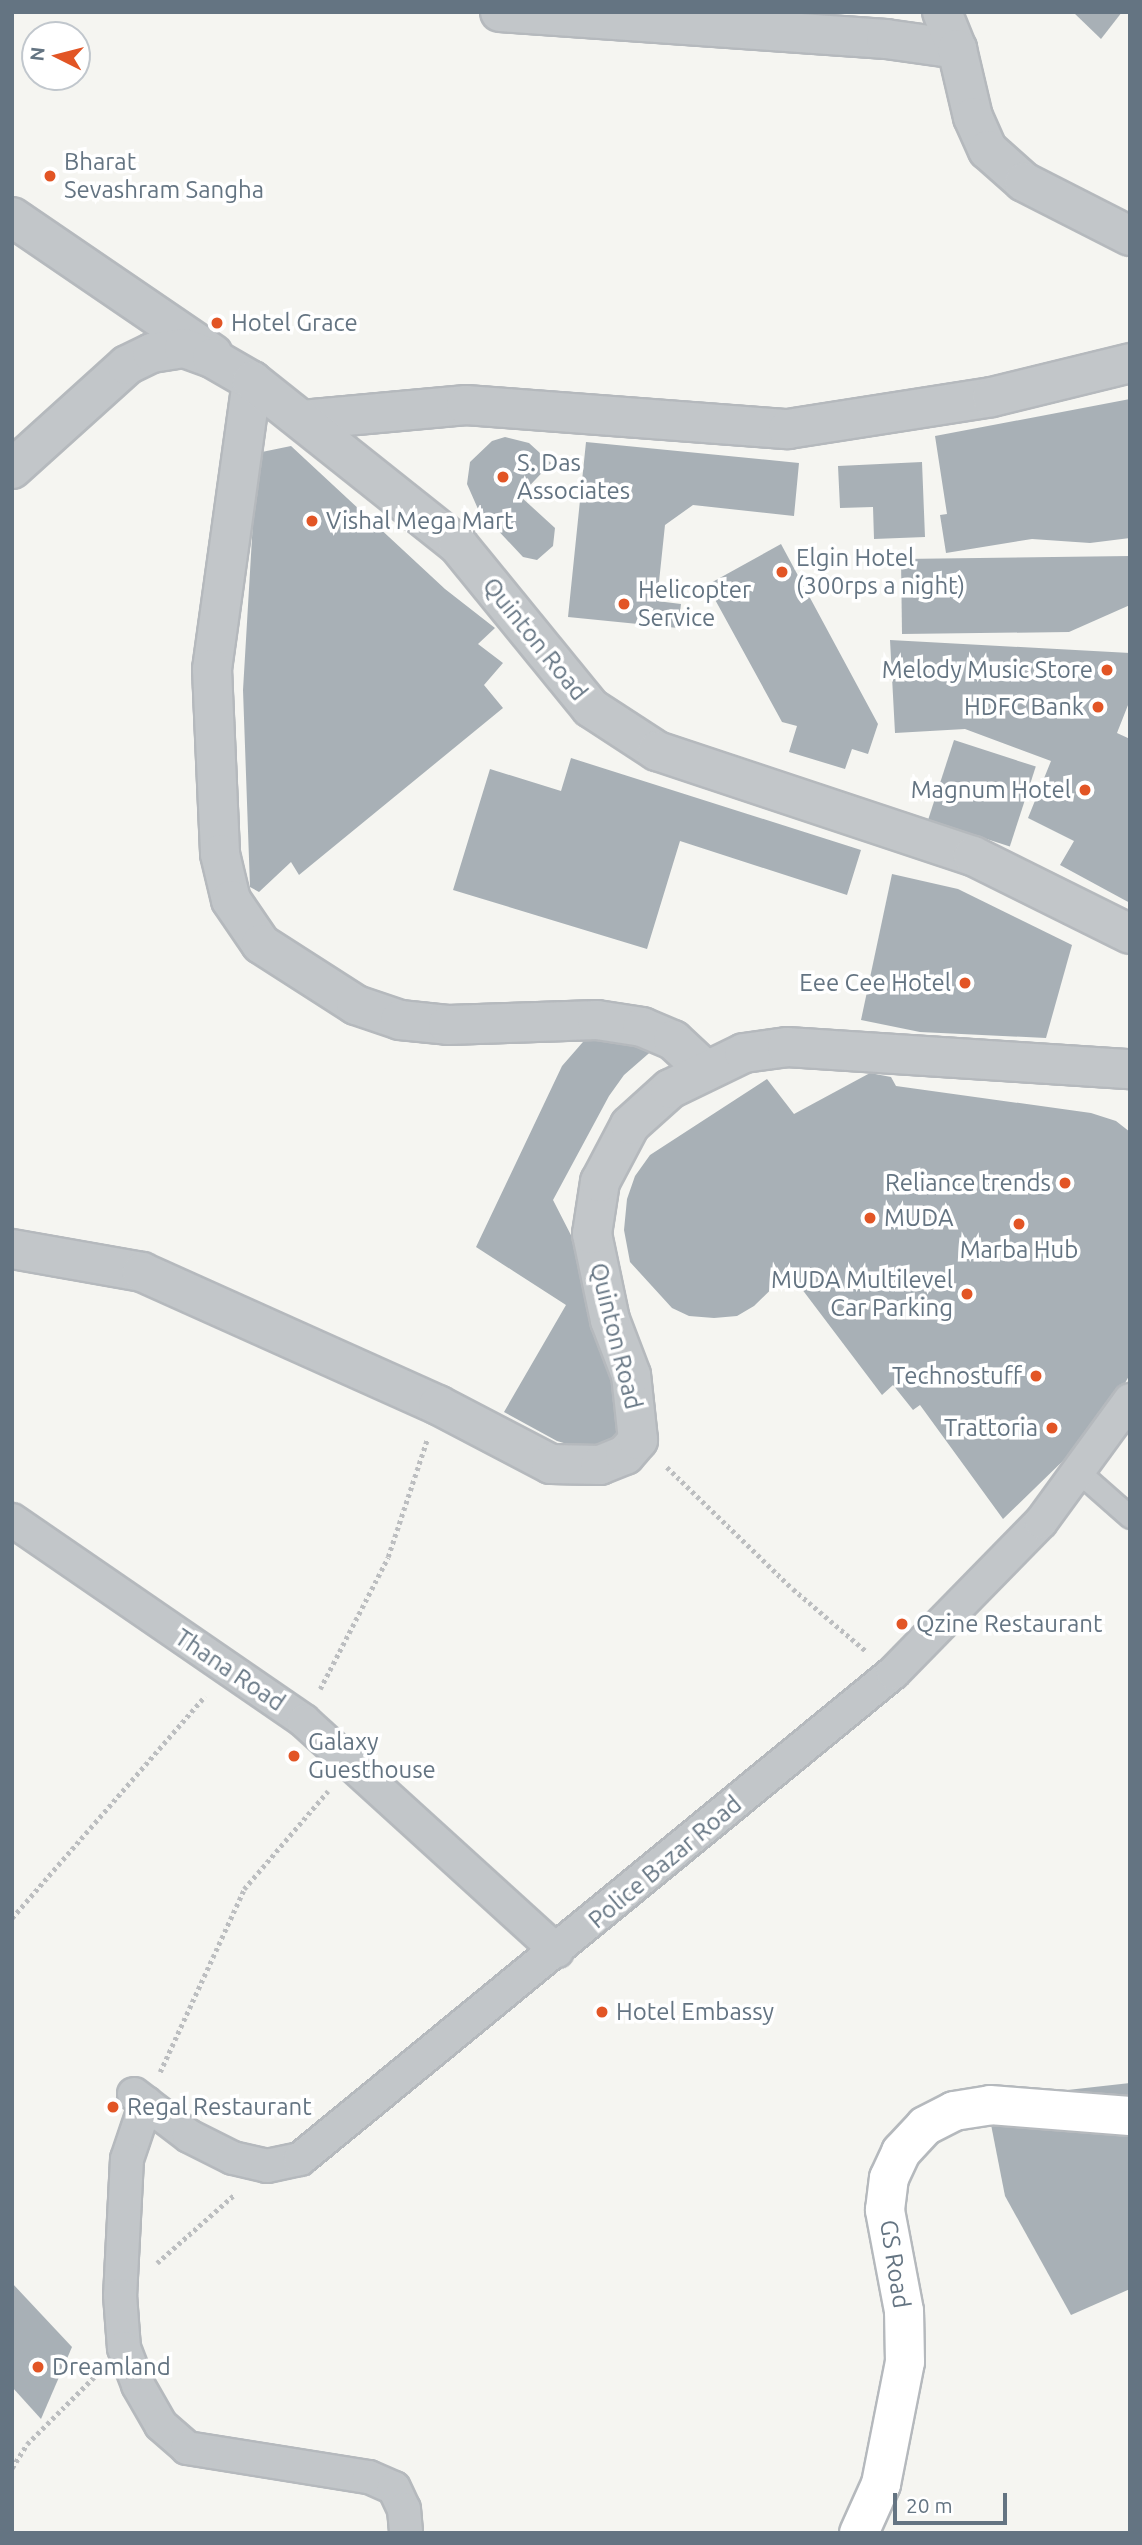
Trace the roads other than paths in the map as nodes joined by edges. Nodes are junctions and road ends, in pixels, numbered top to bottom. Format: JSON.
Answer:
{"nodes":[{"id":1,"x":500,"y":12,"type":"edge"},
{"id":2,"x":942,"y":12,"type":"edge"},
{"id":3,"x":957,"y":49,"type":"junction"},
{"id":4,"x":12,"y":217,"type":"edge"},
{"id":5,"x":1130,"y":236,"type":"edge"},
{"id":6,"x":1130,"y":363,"type":"edge"},
{"id":7,"x":248,"y":379,"type":"junction"},
{"id":8,"x":302,"y":420,"type":"junction"},
{"id":9,"x":12,"y":469,"type":"edge"},
{"id":10,"x":1130,"y":934,"type":"edge"},
{"id":11,"x":703,"y":1069,"type":"junction"},
{"id":12,"x":1130,"y":1069,"type":"edge"},
{"id":13,"x":12,"y":1249,"type":"edge"},
{"id":14,"x":1130,"y":1400,"type":"edge"},
{"id":15,"x":1079,"y":1472,"type":"junction"},
{"id":16,"x":1130,"y":1517,"type":"edge"},
{"id":17,"x":12,"y":1520,"type":"edge"},
{"id":18,"x":557,"y":1951,"type":"junction"},
{"id":19,"x":1130,"y":2116,"type":"edge"},
{"id":20,"x":406,"y":2533,"type":"edge"},
{"id":21,"x":859,"y":2533,"type":"edge"}],
"edges":[{"from":1,"to":3,"type":"street"},
{"from":2,"to":3,"type":"street"},
{"from":3,"to":5,"type":"street"},
{"from":4,"to":7,"type":"street"},
{"from":6,"to":8,"type":"street"},
{"from":7,"to":8,"type":"street","name":"Quinton Road"},
{"from":7,"to":9,"type":"street","name":"Quinton Road"},
{"from":7,"to":11,"type":"street"},
{"from":8,"to":10,"type":"street","name":"Quinton Road"},
{"from":11,"to":12,"type":"street","name":"Quinton Road"},
{"from":11,"to":13,"type":"street","name":"Quinton Road"},
{"from":14,"to":15,"type":"street","name":"Police Bazar Road"},
{"from":15,"to":16,"type":"lane"},
{"from":15,"to":18,"type":"street","name":"Police Bazar Road"},
{"from":17,"to":18,"type":"street","name":"Thana Road"},
{"from":18,"to":20,"type":"street","name":"Police Bazar Road"},
{"from":19,"to":21,"type":"main road","name":"GS Road"}]}
